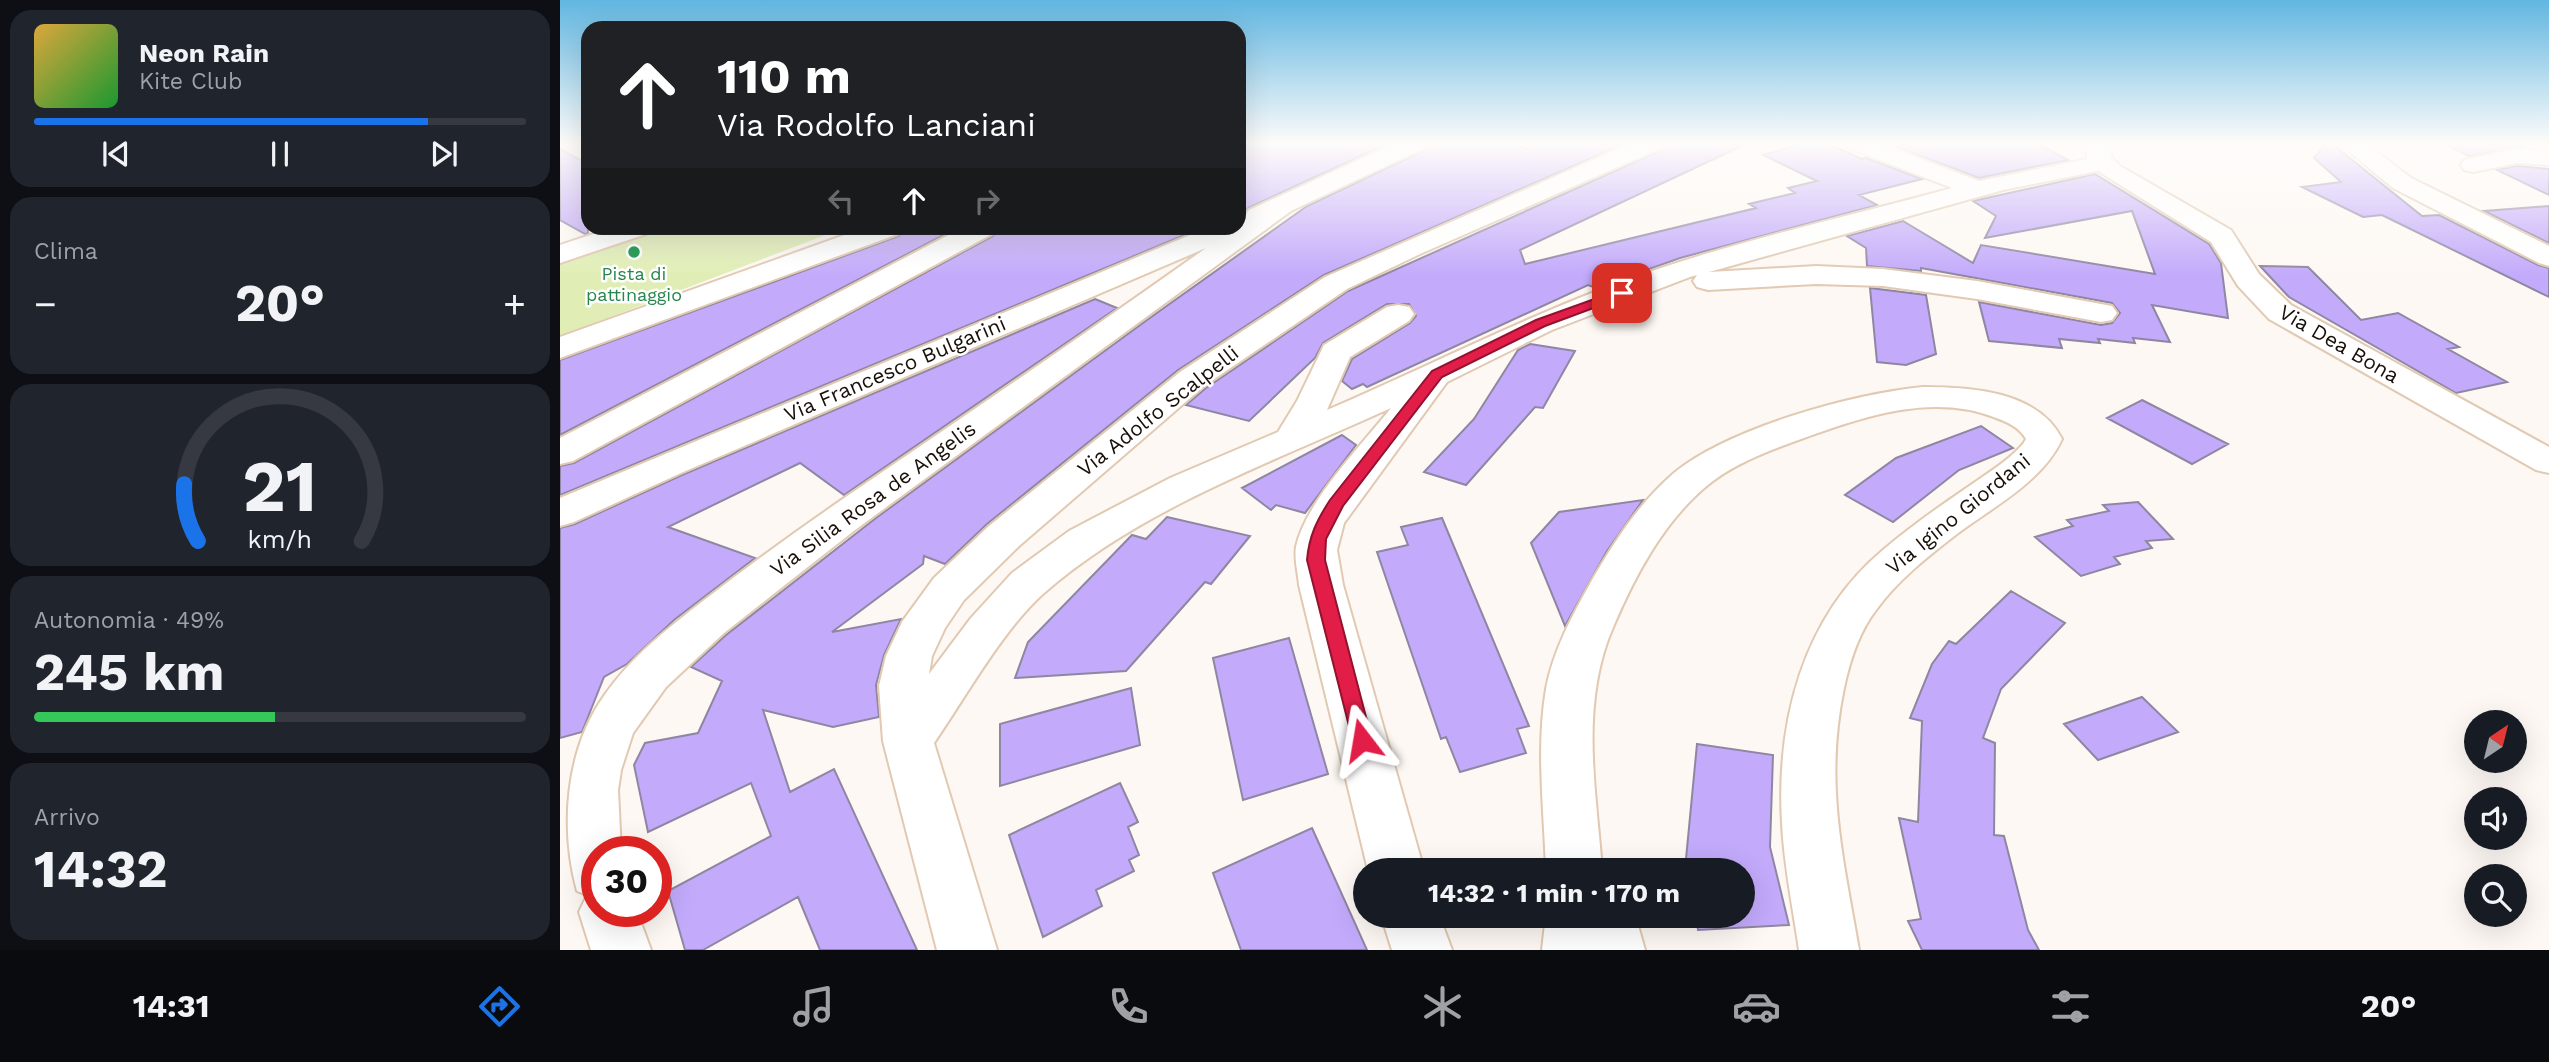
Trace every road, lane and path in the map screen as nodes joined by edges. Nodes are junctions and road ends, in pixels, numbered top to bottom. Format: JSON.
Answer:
{"nodes":[{"id":1,"x":1322,"y":187,"type":"edge"},
{"id":2,"x":1552,"y":187,"type":"edge"},
{"id":3,"x":1972,"y":187,"type":"edge"},
{"id":4,"x":1982,"y":187,"type":"edge"},
{"id":5,"x":2137,"y":187,"type":"edge"},
{"id":6,"x":2411,"y":187,"type":"edge"},
{"id":7,"x":1976,"y":189,"type":"junction"},
{"id":8,"x":1281,"y":206,"type":"junction"},
{"id":9,"x":1246,"y":221,"type":"edge"},
{"id":10,"x":1246,"y":232,"type":"edge"},
{"id":11,"x":616,"y":235,"type":"edge"},
{"id":12,"x":869,"y":235,"type":"edge"},
{"id":13,"x":969,"y":235,"type":"edge"},
{"id":14,"x":1213,"y":235,"type":"edge"},
{"id":15,"x":1242,"y":235,"type":"edge"},
{"id":16,"x":560,"y":254,"type":"edge"},
{"id":17,"x":2549,"y":257,"type":"edge"},
{"id":18,"x":1646,"y":284,"type":"junction"},
{"id":19,"x":2101,"y":313,"type":"dead end"},
{"id":20,"x":1398,"y":314,"type":"dead end"},
{"id":21,"x":560,"y":348,"type":"edge"},
{"id":22,"x":1437,"y":374,"type":"junction"},
{"id":23,"x":1291,"y":440,"type":"junction"},
{"id":24,"x":560,"y":453,"type":"edge"},
{"id":25,"x":2549,"y":462,"type":"edge"},
{"id":26,"x":560,"y":513,"type":"edge"},
{"id":27,"x":908,"y":741,"type":"junction"},
{"id":28,"x":1570,"y":773,"type":"junction"},
{"id":29,"x":591,"y":836,"type":"edge"},
{"id":30,"x":1393,"y":858,"type":"edge"},
{"id":31,"x":1574,"y":858,"type":"edge"},
{"id":32,"x":1592,"y":858,"type":"edge"},
{"id":33,"x":613,"y":927,"type":"edge"},
{"id":34,"x":1414,"y":928,"type":"edge"},
{"id":35,"x":1574,"y":928,"type":"edge"},
{"id":36,"x":1609,"y":928,"type":"edge"},
{"id":37,"x":621,"y":950,"type":"edge"},
{"id":38,"x":967,"y":950,"type":"edge"},
{"id":39,"x":1422,"y":950,"type":"edge"},
{"id":40,"x":1572,"y":950,"type":"edge"},
{"id":41,"x":1615,"y":950,"type":"edge"},
{"id":42,"x":1829,"y":950,"type":"edge"}],
"edges":[{"from":1,"to":8,"type":"street"},
{"from":2,"to":27,"type":"street","name":"Via Adolfo Scalpelli"},
{"from":3,"to":7,"type":"street"},
{"from":4,"to":7,"type":"street"},
{"from":5,"to":25,"type":"street","name":"Via Dea Bona"},
{"from":6,"to":17,"type":"street"},
{"from":7,"to":18,"type":"street"},
{"from":8,"to":9,"type":"street"},
{"from":8,"to":10,"type":"street","name":"Via Silia Rosa de Angelis"},
{"from":11,"to":16,"type":"street"},
{"from":12,"to":21,"type":"street"},
{"from":13,"to":24,"type":"street"},
{"from":14,"to":26,"type":"street","name":"Via Francesco Bulgarini"},
{"from":15,"to":29,"type":"street","name":"Via Silia Rosa de Angelis"},
{"from":18,"to":19,"type":"street"},
{"from":18,"to":22,"type":"street"},
{"from":20,"to":23,"type":"street"},
{"from":22,"to":23,"type":"street"},
{"from":22,"to":30,"type":"street"},
{"from":23,"to":27,"type":"street"},
{"from":27,"to":38,"type":"street"},
{"from":28,"to":31,"type":"street","name":"Via Igino Giordani"},
{"from":28,"to":32,"type":"street","name":"Via Igino Giordani"},
{"from":28,"to":42,"type":"street","name":"Via Igino Giordani"},
{"from":33,"to":37,"type":"street"},
{"from":34,"to":39,"type":"street"},
{"from":35,"to":40,"type":"street"},
{"from":36,"to":41,"type":"street"}]}
